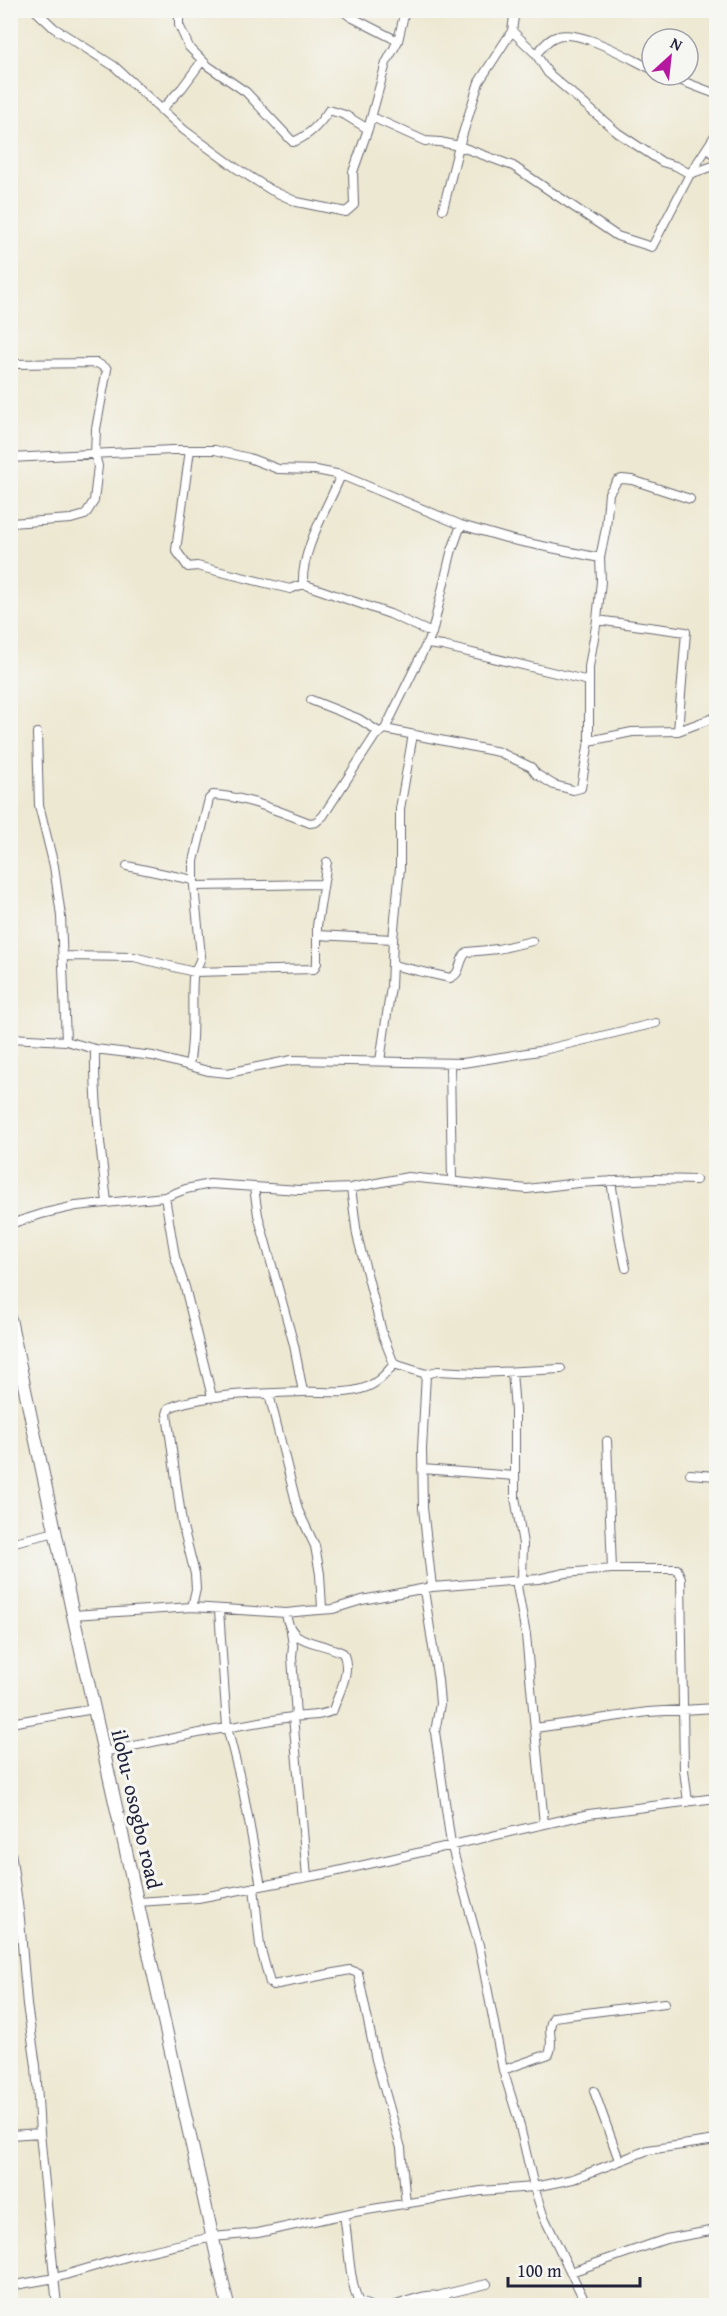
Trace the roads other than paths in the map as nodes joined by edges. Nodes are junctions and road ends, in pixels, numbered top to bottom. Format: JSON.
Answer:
{"nodes":[{"id":1,"x":35,"y":10,"type":"edge"},
{"id":2,"x":191,"y":10,"type":"edge"},
{"id":3,"x":342,"y":10,"type":"edge"},
{"id":4,"x":405,"y":10,"type":"edge"},
{"id":5,"x":515,"y":10,"type":"edge"},
{"id":6,"x":177,"y":13,"type":"edge"},
{"id":7,"x":512,"y":32,"type":"junction"},
{"id":8,"x":398,"y":41,"type":"junction"},
{"id":9,"x":536,"y":54,"type":"junction"},
{"id":10,"x":202,"y":61,"type":"junction"},
{"id":11,"x":640,"y":64,"type":"edge"},
{"id":12,"x":698,"y":87,"type":"edge"},
{"id":13,"x":717,"y":94,"type":"edge"},
{"id":14,"x":161,"y":110,"type":"junction"},
{"id":15,"x":372,"y":117,"type":"junction"},
{"id":16,"x":368,"y":129,"type":"junction"},
{"id":17,"x":717,"y":134,"type":"edge"},
{"id":18,"x":459,"y":146,"type":"junction"},
{"id":19,"x":707,"y":149,"type":"junction"},
{"id":20,"x":717,"y":155,"type":"edge"},
{"id":21,"x":717,"y":165,"type":"edge"},
{"id":22,"x":690,"y":174,"type":"junction"},
{"id":23,"x":443,"y":209,"type":"dead end"},
{"id":24,"x":10,"y":364,"type":"edge"},
{"id":25,"x":190,"y":450,"type":"junction"},
{"id":26,"x":107,"y":454,"type":"junction"},
{"id":27,"x":95,"y":455,"type":"junction"},
{"id":28,"x":10,"y":458,"type":"edge"},
{"id":29,"x":98,"y":466,"type":"junction"},
{"id":30,"x":341,"y":476,"type":"junction"},
{"id":31,"x":690,"y":498,"type":"dead end"},
{"id":32,"x":10,"y":523,"type":"edge"},
{"id":33,"x":460,"y":525,"type":"junction"},
{"id":34,"x":600,"y":558,"type":"junction"},
{"id":35,"x":303,"y":584,"type":"junction"},
{"id":36,"x":597,"y":620,"type":"junction"},
{"id":37,"x":432,"y":633,"type":"junction"},
{"id":38,"x":426,"y":644,"type":"junction"},
{"id":39,"x":589,"y":681,"type":"junction"},
{"id":40,"x":312,"y":700,"type":"dead end"},
{"id":41,"x":717,"y":717,"type":"edge"},
{"id":42,"x":382,"y":730,"type":"junction"},
{"id":43,"x":678,"y":731,"type":"junction"},
{"id":44,"x":37,"y":733,"type":"dead end"},
{"id":45,"x":413,"y":734,"type":"junction"},
{"id":46,"x":589,"y":741,"type":"junction"},
{"id":47,"x":327,"y":862,"type":"dead end"},
{"id":48,"x":127,"y":866,"type":"dead end"},
{"id":49,"x":194,"y":883,"type":"junction"},
{"id":50,"x":322,"y":884,"type":"junction"},
{"id":51,"x":317,"y":935,"type":"junction"},
{"id":52,"x":393,"y":939,"type":"junction"},
{"id":53,"x":532,"y":941,"type":"dead end"},
{"id":54,"x":63,"y":956,"type":"junction"},
{"id":55,"x":392,"y":965,"type":"junction"},
{"id":56,"x":194,"y":972,"type":"junction"},
{"id":57,"x":656,"y":1023,"type":"dead end"},
{"id":58,"x":10,"y":1038,"type":"edge"},
{"id":59,"x":66,"y":1041,"type":"junction"},
{"id":60,"x":95,"y":1049,"type":"junction"},
{"id":61,"x":380,"y":1060,"type":"junction"},
{"id":62,"x":450,"y":1064,"type":"junction"},
{"id":63,"x":189,"y":1065,"type":"junction"},
{"id":64,"x":452,"y":1180,"type":"junction"},
{"id":65,"x":696,"y":1180,"type":"dead end"},
{"id":66,"x":611,"y":1181,"type":"junction"},
{"id":67,"x":254,"y":1188,"type":"junction"},
{"id":68,"x":351,"y":1188,"type":"junction"},
{"id":69,"x":165,"y":1197,"type":"junction"},
{"id":70,"x":107,"y":1202,"type":"junction"},
{"id":71,"x":10,"y":1224,"type":"edge"},
{"id":72,"x":626,"y":1268,"type":"dead end"},
{"id":73,"x":10,"y":1319,"type":"edge"},
{"id":74,"x":394,"y":1364,"type":"junction"},
{"id":75,"x":561,"y":1369,"type":"dead end"},
{"id":76,"x":512,"y":1372,"type":"junction"},
{"id":77,"x":426,"y":1374,"type":"junction"},
{"id":78,"x":303,"y":1392,"type":"junction"},
{"id":79,"x":269,"y":1394,"type":"junction"},
{"id":80,"x":212,"y":1398,"type":"junction"},
{"id":81,"x":607,"y":1441,"type":"dead end"},
{"id":82,"x":423,"y":1469,"type":"junction"},
{"id":83,"x":690,"y":1474,"type":"dead end"},
{"id":84,"x":515,"y":1476,"type":"junction"},
{"id":85,"x":717,"y":1476,"type":"edge"},
{"id":86,"x":56,"y":1532,"type":"junction"},
{"id":87,"x":10,"y":1543,"type":"edge"},
{"id":88,"x":612,"y":1569,"type":"junction"},
{"id":89,"x":522,"y":1579,"type":"junction"},
{"id":90,"x":428,"y":1588,"type":"junction"},
{"id":91,"x":192,"y":1607,"type":"junction"},
{"id":92,"x":322,"y":1608,"type":"junction"},
{"id":93,"x":219,"y":1610,"type":"junction"},
{"id":94,"x":286,"y":1612,"type":"junction"},
{"id":95,"x":73,"y":1615,"type":"junction"},
{"id":96,"x":291,"y":1631,"type":"junction"},
{"id":97,"x":717,"y":1708,"type":"edge"},
{"id":98,"x":94,"y":1709,"type":"junction"},
{"id":99,"x":684,"y":1711,"type":"junction"},
{"id":100,"x":295,"y":1716,"type":"junction"},
{"id":101,"x":10,"y":1723,"type":"edge"},
{"id":102,"x":227,"y":1727,"type":"junction"},
{"id":103,"x":535,"y":1728,"type":"junction"},
{"id":104,"x":104,"y":1752,"type":"junction"},
{"id":105,"x":717,"y":1798,"type":"edge"},
{"id":106,"x":688,"y":1802,"type":"junction"},
{"id":107,"x":544,"y":1824,"type":"junction"},
{"id":108,"x":10,"y":1844,"type":"edge"},
{"id":109,"x":451,"y":1844,"type":"junction"},
{"id":110,"x":307,"y":1877,"type":"junction"},
{"id":111,"x":257,"y":1887,"type":"junction"},
{"id":112,"x":13,"y":1893,"type":"edge"},
{"id":113,"x":138,"y":1902,"type":"junction"},
{"id":114,"x":666,"y":2003,"type":"dead end"},
{"id":115,"x":503,"y":2070,"type":"junction"},
{"id":116,"x":594,"y":2091,"type":"dead end"},
{"id":117,"x":40,"y":2133,"type":"junction"},
{"id":118,"x":10,"y":2135,"type":"edge"},
{"id":119,"x":717,"y":2140,"type":"edge"},
{"id":120,"x":619,"y":2160,"type":"junction"},
{"id":121,"x":534,"y":2187,"type":"junction"},
{"id":122,"x":406,"y":2205,"type":"junction"},
{"id":123,"x":344,"y":2215,"type":"junction"},
{"id":124,"x":717,"y":2230,"type":"edge"},
{"id":125,"x":212,"y":2237,"type":"junction"},
{"id":126,"x":571,"y":2272,"type":"junction"},
{"id":127,"x":55,"y":2278,"type":"junction"},
{"id":128,"x":487,"y":2284,"type":"dead end"},
{"id":129,"x":10,"y":2286,"type":"edge"},
{"id":130,"x":439,"y":2295,"type":"junction"},
{"id":131,"x":358,"y":2303,"type":"edge"},
{"id":132,"x":57,"y":2306,"type":"edge"},
{"id":133,"x":228,"y":2306,"type":"edge"},
{"id":134,"x":370,"y":2306,"type":"edge"},
{"id":135,"x":394,"y":2306,"type":"edge"},
{"id":136,"x":450,"y":2306,"type":"edge"},
{"id":137,"x":587,"y":2306,"type":"edge"}],
"edges":[{"from":1,"to":14,"type":"street"},
{"from":2,"to":6,"type":"street"},
{"from":3,"to":8,"type":"street"},
{"from":4,"to":8,"type":"street"},
{"from":5,"to":7,"type":"street"},
{"from":6,"to":10,"type":"street"},
{"from":7,"to":9,"type":"street"},
{"from":7,"to":18,"type":"street"},
{"from":8,"to":15,"type":"street"},
{"from":9,"to":11,"type":"street"},
{"from":9,"to":22,"type":"street"},
{"from":10,"to":14,"type":"street"},
{"from":10,"to":16,"type":"street"},
{"from":12,"to":13,"type":"street"},
{"from":14,"to":16,"type":"street"},
{"from":15,"to":16,"type":"street"},
{"from":15,"to":18,"type":"street"},
{"from":17,"to":19,"type":"street"},
{"from":18,"to":22,"type":"street"},
{"from":18,"to":23,"type":"street"},
{"from":19,"to":20,"type":"street"},
{"from":19,"to":22,"type":"street"},
{"from":21,"to":22,"type":"street"},
{"from":24,"to":27,"type":"street"},
{"from":25,"to":26,"type":"street"},
{"from":25,"to":30,"type":"street"},
{"from":25,"to":35,"type":"street"},
{"from":26,"to":27,"type":"street"},
{"from":26,"to":29,"type":"street"},
{"from":27,"to":28,"type":"street"},
{"from":27,"to":29,"type":"street"},
{"from":29,"to":32,"type":"street"},
{"from":30,"to":33,"type":"street"},
{"from":30,"to":35,"type":"street"},
{"from":31,"to":34,"type":"street"},
{"from":33,"to":34,"type":"street"},
{"from":33,"to":37,"type":"street"},
{"from":34,"to":36,"type":"street"},
{"from":35,"to":37,"type":"street"},
{"from":36,"to":39,"type":"street"},
{"from":36,"to":43,"type":"street"},
{"from":37,"to":38,"type":"street"},
{"from":38,"to":39,"type":"street"},
{"from":38,"to":42,"type":"street"},
{"from":39,"to":46,"type":"street"},
{"from":40,"to":42,"type":"street"},
{"from":41,"to":43,"type":"street"},
{"from":42,"to":45,"type":"street"},
{"from":42,"to":49,"type":"street"},
{"from":43,"to":46,"type":"street"},
{"from":44,"to":54,"type":"street"},
{"from":45,"to":46,"type":"street"},
{"from":45,"to":52,"type":"street"},
{"from":47,"to":50,"type":"street"},
{"from":48,"to":49,"type":"street"},
{"from":49,"to":50,"type":"street"},
{"from":49,"to":56,"type":"street"},
{"from":50,"to":51,"type":"street"},
{"from":51,"to":52,"type":"street"},
{"from":51,"to":56,"type":"street"},
{"from":52,"to":55,"type":"street"},
{"from":53,"to":55,"type":"street"},
{"from":54,"to":56,"type":"street"},
{"from":54,"to":59,"type":"street"},
{"from":55,"to":61,"type":"street"},
{"from":56,"to":63,"type":"street"},
{"from":57,"to":62,"type":"street"},
{"from":58,"to":59,"type":"street"},
{"from":59,"to":60,"type":"street"},
{"from":60,"to":63,"type":"street"},
{"from":60,"to":70,"type":"street"},
{"from":61,"to":62,"type":"street"},
{"from":61,"to":63,"type":"street"},
{"from":62,"to":64,"type":"street"},
{"from":64,"to":66,"type":"street"},
{"from":64,"to":68,"type":"street"},
{"from":65,"to":66,"type":"street"},
{"from":66,"to":72,"type":"street"},
{"from":67,"to":68,"type":"street"},
{"from":67,"to":69,"type":"street"},
{"from":67,"to":78,"type":"street"},
{"from":68,"to":74,"type":"street"},
{"from":69,"to":70,"type":"street"},
{"from":69,"to":80,"type":"street"},
{"from":70,"to":71,"type":"street"},
{"from":73,"to":86,"type":"main road","name":"ilobu- osogbo road"},
{"from":74,"to":77,"type":"street"},
{"from":74,"to":78,"type":"street"},
{"from":75,"to":76,"type":"street"},
{"from":76,"to":77,"type":"street"},
{"from":76,"to":84,"type":"street"},
{"from":77,"to":82,"type":"street"},
{"from":78,"to":79,"type":"street"},
{"from":79,"to":80,"type":"street"},
{"from":79,"to":92,"type":"street"},
{"from":80,"to":91,"type":"street"},
{"from":81,"to":88,"type":"street"},
{"from":82,"to":84,"type":"street"},
{"from":82,"to":90,"type":"street"},
{"from":83,"to":85,"type":"street"},
{"from":84,"to":89,"type":"street"},
{"from":86,"to":87,"type":"street"},
{"from":86,"to":95,"type":"main road","name":"ilobu- osogbo road"},
{"from":88,"to":89,"type":"street"},
{"from":88,"to":99,"type":"street"},
{"from":89,"to":90,"type":"street"},
{"from":89,"to":103,"type":"street"},
{"from":90,"to":92,"type":"street"},
{"from":90,"to":109,"type":"street"},
{"from":91,"to":93,"type":"street"},
{"from":91,"to":95,"type":"street"},
{"from":92,"to":94,"type":"street"},
{"from":93,"to":94,"type":"street"},
{"from":93,"to":102,"type":"street"},
{"from":94,"to":96,"type":"street"},
{"from":95,"to":98,"type":"main road","name":"ilobu- osogbo road"},
{"from":96,"to":100,"type":"street"},
{"from":96,"to":100,"type":"street"},
{"from":97,"to":99,"type":"street"},
{"from":98,"to":101,"type":"street"},
{"from":98,"to":104,"type":"main road","name":"ilobu- osogbo road"},
{"from":99,"to":103,"type":"street"},
{"from":99,"to":106,"type":"street"},
{"from":100,"to":102,"type":"street"},
{"from":100,"to":110,"type":"street"},
{"from":102,"to":104,"type":"street"},
{"from":102,"to":111,"type":"street"},
{"from":103,"to":107,"type":"street"},
{"from":104,"to":113,"type":"main road","name":"ilobu- osogbo road"},
{"from":105,"to":106,"type":"street"},
{"from":106,"to":107,"type":"street"},
{"from":107,"to":109,"type":"street"},
{"from":108,"to":112,"type":"street"},
{"from":109,"to":110,"type":"street"},
{"from":109,"to":115,"type":"street"},
{"from":110,"to":111,"type":"street"},
{"from":111,"to":113,"type":"street"},
{"from":111,"to":122,"type":"street"},
{"from":112,"to":117,"type":"street"},
{"from":113,"to":125,"type":"main road","name":"ilobu- osogbo road"},
{"from":114,"to":115,"type":"street"},
{"from":115,"to":121,"type":"street"},
{"from":116,"to":120,"type":"street"},
{"from":117,"to":118,"type":"street"},
{"from":117,"to":127,"type":"street"},
{"from":119,"to":120,"type":"street"},
{"from":120,"to":121,"type":"street"},
{"from":121,"to":122,"type":"street"},
{"from":121,"to":126,"type":"street"},
{"from":122,"to":123,"type":"street"},
{"from":123,"to":125,"type":"street"},
{"from":123,"to":131,"type":"street"},
{"from":124,"to":126,"type":"street"},
{"from":125,"to":127,"type":"street"},
{"from":125,"to":133,"type":"main road","name":"ilobu- osogbo road"},
{"from":126,"to":137,"type":"street"},
{"from":127,"to":129,"type":"street"},
{"from":127,"to":132,"type":"street"},
{"from":128,"to":130,"type":"street"},
{"from":130,"to":135,"type":"street"},
{"from":130,"to":136,"type":"street"},
{"from":131,"to":134,"type":"street"}]}
